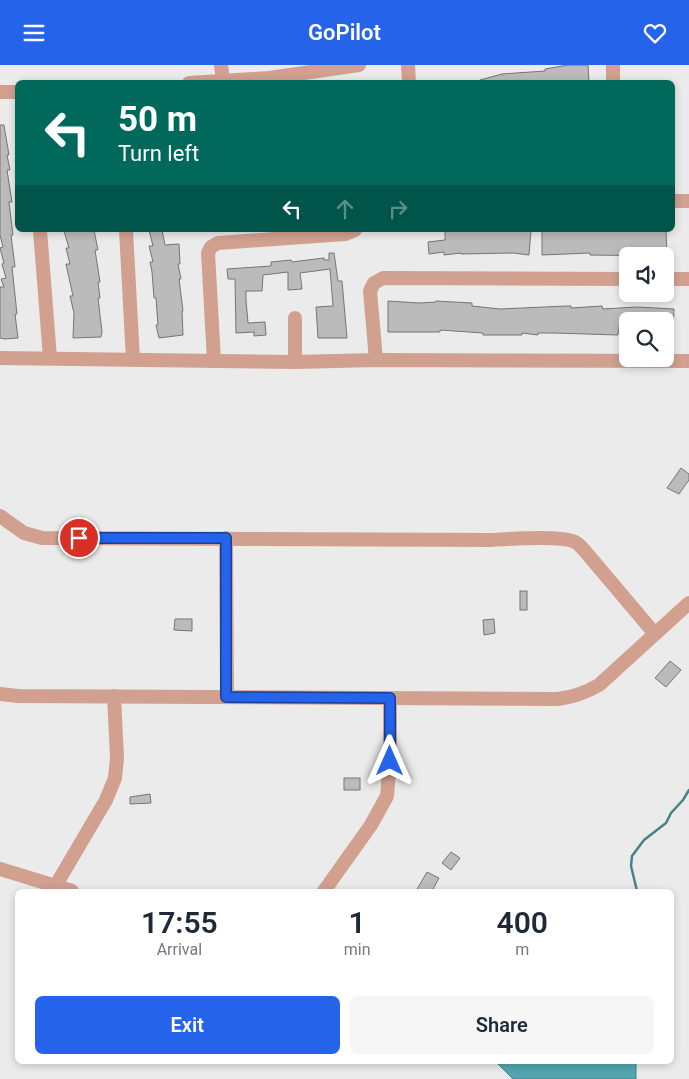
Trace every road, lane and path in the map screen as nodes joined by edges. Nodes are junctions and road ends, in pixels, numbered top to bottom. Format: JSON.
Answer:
{"nodes":[{"id":1,"x":221,"y":65,"type":"edge"},
{"id":2,"x":359,"y":65,"type":"edge"},
{"id":3,"x":408,"y":65,"type":"edge"},
{"id":4,"x":613,"y":65,"type":"edge"},
{"id":5,"x":223,"y":80,"type":"edge"},
{"id":6,"x":270,"y":80,"type":"edge"},
{"id":7,"x":409,"y":80,"type":"edge"},
{"id":8,"x":613,"y":80,"type":"edge"},
{"id":9,"x":0,"y":92,"type":"edge"},
{"id":10,"x":15,"y":92,"type":"edge"},
{"id":11,"x":675,"y":201,"type":"edge"},
{"id":12,"x":689,"y":201,"type":"edge"},
{"id":13,"x":40,"y":232,"type":"edge"},
{"id":14,"x":126,"y":232,"type":"edge"},
{"id":15,"x":351,"y":232,"type":"edge"},
{"id":16,"x":619,"y":279,"type":"edge"},
{"id":17,"x":674,"y":279,"type":"edge"},
{"id":18,"x":689,"y":279,"type":"edge"},
{"id":19,"x":295,"y":318,"type":"dead end"},
{"id":20,"x":0,"y":358,"type":"edge"},
{"id":21,"x":50,"y":358,"type":"junction"},
{"id":22,"x":133,"y":360,"type":"junction"},
{"id":23,"x":376,"y":360,"type":"junction"},
{"id":24,"x":214,"y":361,"type":"junction"},
{"id":25,"x":689,"y":361,"type":"edge"},
{"id":26,"x":295,"y":362,"type":"junction"},
{"id":27,"x":0,"y":516,"type":"edge"},
{"id":28,"x":226,"y":538,"type":"junction"},
{"id":29,"x":689,"y":603,"type":"edge"},
{"id":30,"x":655,"y":634,"type":"junction"},
{"id":31,"x":0,"y":694,"type":"edge"},
{"id":32,"x":114,"y":696,"type":"junction"},
{"id":33,"x":226,"y":697,"type":"junction"},
{"id":34,"x":390,"y":698,"type":"junction"},
{"id":35,"x":0,"y":869,"type":"edge"},
{"id":36,"x":56,"y":885,"type":"junction"},
{"id":37,"x":67,"y":889,"type":"edge"},
{"id":38,"x":325,"y":889,"type":"edge"}],
"edges":[{"from":1,"to":5,"type":"street"},
{"from":2,"to":6,"type":"street"},
{"from":3,"to":7,"type":"street"},
{"from":4,"to":8,"type":"street"},
{"from":9,"to":10,"type":"street"},
{"from":11,"to":12,"type":"street"},
{"from":13,"to":21,"type":"street"},
{"from":14,"to":22,"type":"street"},
{"from":15,"to":24,"type":"street"},
{"from":16,"to":23,"type":"street"},
{"from":17,"to":18,"type":"street"},
{"from":19,"to":26,"type":"street"},
{"from":20,"to":21,"type":"street"},
{"from":21,"to":22,"type":"street"},
{"from":22,"to":24,"type":"street"},
{"from":23,"to":25,"type":"street"},
{"from":23,"to":26,"type":"street"},
{"from":24,"to":26,"type":"street"},
{"from":27,"to":28,"type":"street"},
{"from":28,"to":30,"type":"street"},
{"from":28,"to":33,"type":"street"},
{"from":29,"to":30,"type":"street"},
{"from":30,"to":34,"type":"street"},
{"from":31,"to":32,"type":"street"},
{"from":32,"to":33,"type":"street"},
{"from":32,"to":36,"type":"street"},
{"from":33,"to":34,"type":"street"},
{"from":34,"to":38,"type":"street"},
{"from":35,"to":36,"type":"street"},
{"from":36,"to":37,"type":"street"}]}
